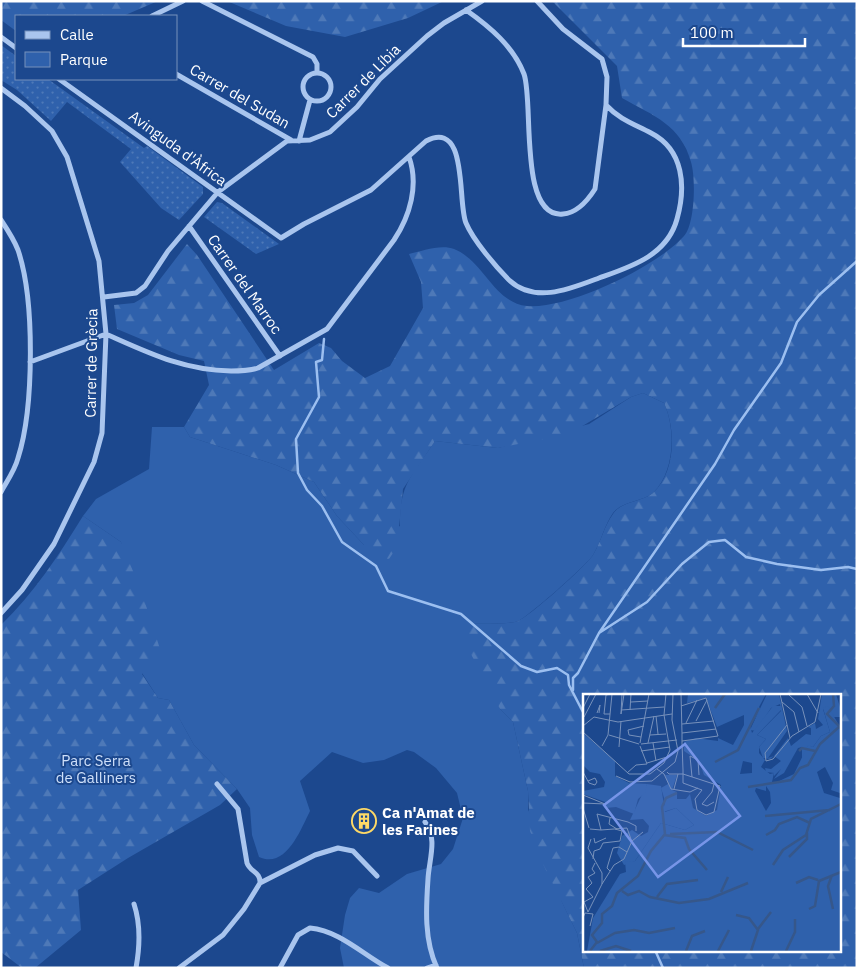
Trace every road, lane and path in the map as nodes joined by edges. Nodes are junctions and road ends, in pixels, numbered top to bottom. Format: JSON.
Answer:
{"nodes":[{"id":1,"x":184,"y":1,"type":"edge"},
{"id":2,"x":202,"y":1,"type":"edge"},
{"id":3,"x":482,"y":1,"type":"edge"},
{"id":4,"x":537,"y":1,"type":"edge"},
{"id":5,"x":466,"y":10,"type":"junction"},
{"id":6,"x":154,"y":15,"type":"edge"},
{"id":7,"x":1,"y":37,"type":"edge"},
{"id":8,"x":15,"y":47,"type":"edge"},
{"id":9,"x":317,"y":73,"type":"junction"},
{"id":10,"x":178,"y":75,"type":"edge"},
{"id":11,"x":60,"y":80,"type":"edge"},
{"id":12,"x":1,"y":88,"type":"edge"},
{"id":13,"x":310,"y":100,"type":"junction"},
{"id":14,"x":606,"y":105,"type":"junction"},
{"id":15,"x":292,"y":140,"type":"junction"},
{"id":16,"x":299,"y":141,"type":"junction"},
{"id":17,"x":409,"y":157,"type":"junction"},
{"id":18,"x":218,"y":192,"type":"junction"},
{"id":19,"x":1,"y":220,"type":"edge"},
{"id":20,"x":189,"y":226,"type":"junction"},
{"id":21,"x":104,"y":297,"type":"junction"},
{"id":22,"x":106,"y":334,"type":"junction"},
{"id":23,"x":280,"y":356,"type":"junction"},
{"id":24,"x":30,"y":362,"type":"junction"},
{"id":25,"x":1,"y":492,"type":"edge"},
{"id":26,"x":1,"y":612,"type":"edge"},
{"id":27,"x":216,"y":784,"type":"dead end"},
{"id":28,"x":425,"y":822,"type":"dead end"},
{"id":29,"x":377,"y":876,"type":"dead end"},
{"id":30,"x":260,"y":884,"type":"junction"},
{"id":31,"x":134,"y":904,"type":"dead end"},
{"id":32,"x":437,"y":966,"type":"edge"},
{"id":33,"x":136,"y":968,"type":"edge"},
{"id":34,"x":179,"y":968,"type":"edge"},
{"id":35,"x":280,"y":968,"type":"edge"},
{"id":36,"x":388,"y":968,"type":"edge"},
{"id":37,"x":427,"y":968,"type":"edge"}],
"edges":[{"from":1,"to":6,"type":"street"},
{"from":2,"to":9,"type":"street"},
{"from":3,"to":5,"type":"street","name":"Carrer de Líbia"},
{"from":4,"to":14,"type":"street"},
{"from":5,"to":14,"type":"street"},
{"from":5,"to":16,"type":"street","name":"Carrer de Líbia"},
{"from":7,"to":8,"type":"street"},
{"from":9,"to":13,"type":"street"},
{"from":9,"to":13,"type":"street"},
{"from":10,"to":15,"type":"street","name":"Carrer del Sudan"},
{"from":11,"to":18,"type":"street","name":"Avinguda d'Àfrica"},
{"from":12,"to":21,"type":"street","name":"Carrer de Grècia"},
{"from":13,"to":16,"type":"street"},
{"from":14,"to":17,"type":"street"},
{"from":15,"to":16,"type":"street","name":"Carrer de Líbia"},
{"from":15,"to":18,"type":"street"},
{"from":17,"to":18,"type":"street","name":"Avinguda d'Àfrica"},
{"from":17,"to":23,"type":"street"},
{"from":18,"to":20,"type":"street"},
{"from":19,"to":24,"type":"street"},
{"from":20,"to":21,"type":"street"},
{"from":20,"to":23,"type":"street","name":"Carrer del Marroc"},
{"from":21,"to":22,"type":"street","name":"Carrer de Grècia"},
{"from":22,"to":23,"type":"street"},
{"from":22,"to":24,"type":"street"},
{"from":22,"to":26,"type":"street","name":"Carrer de Grècia"},
{"from":24,"to":25,"type":"street"},
{"from":27,"to":30,"type":"street"},
{"from":28,"to":32,"type":"street"},
{"from":29,"to":30,"type":"street"},
{"from":30,"to":34,"type":"street"},
{"from":31,"to":33,"type":"street"},
{"from":32,"to":37,"type":"street"},
{"from":35,"to":36,"type":"street"}]}
